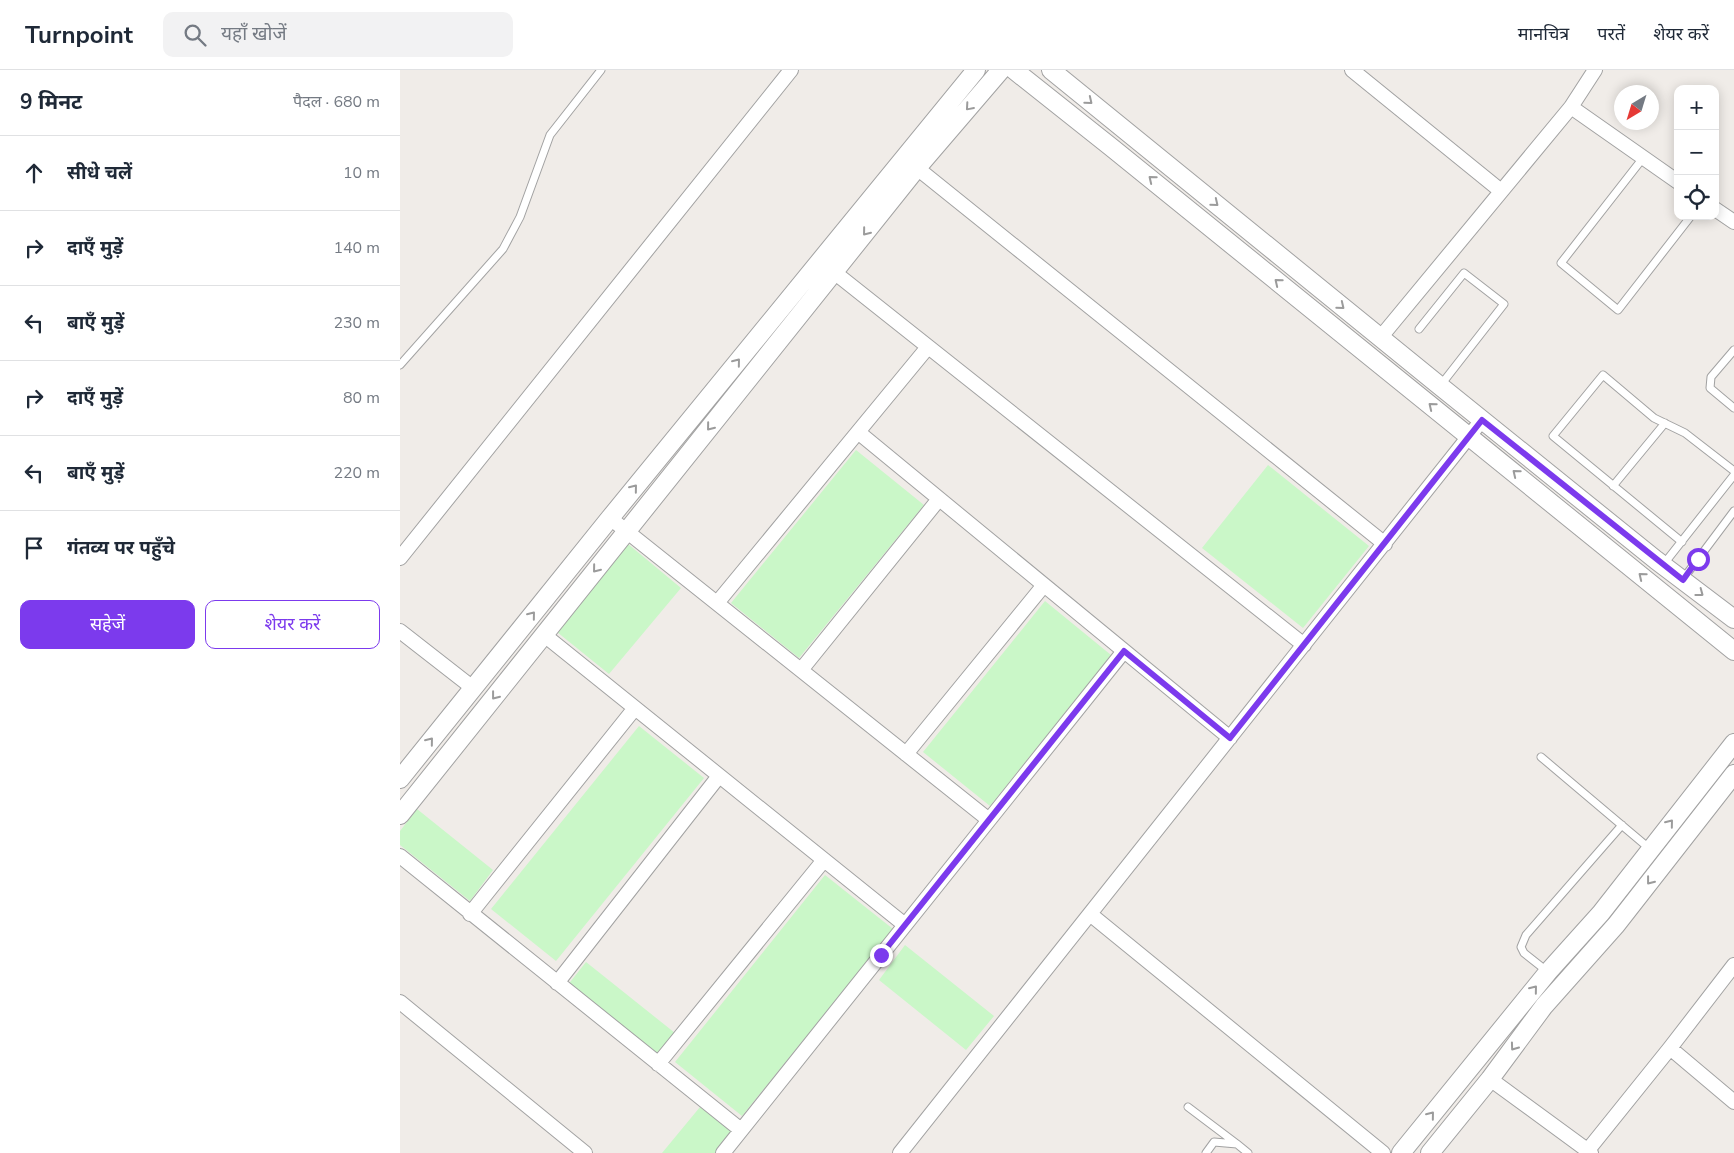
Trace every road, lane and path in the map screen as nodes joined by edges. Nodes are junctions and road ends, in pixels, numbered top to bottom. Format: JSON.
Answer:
{"nodes":[{"id":1,"x":601,"y":70,"type":"edge"},
{"id":2,"x":791,"y":70,"type":"edge"},
{"id":3,"x":976,"y":70,"type":"edge"},
{"id":4,"x":1001,"y":70,"type":"edge"},
{"id":5,"x":1014,"y":70,"type":"edge"},
{"id":6,"x":1051,"y":70,"type":"edge"},
{"id":7,"x":1352,"y":70,"type":"edge"},
{"id":8,"x":1595,"y":70,"type":"edge"},
{"id":9,"x":1570,"y":107,"type":"junction"},
{"id":10,"x":1643,"y":158,"type":"junction"},
{"id":11,"x":917,"y":168,"type":"junction"},
{"id":12,"x":1674,"y":179,"type":"edge"},
{"id":13,"x":1501,"y":191,"type":"junction"},
{"id":14,"x":1719,"y":211,"type":"edge"},
{"id":15,"x":1688,"y":220,"type":"edge"},
{"id":16,"x":1734,"y":222,"type":"edge"},
{"id":17,"x":834,"y":272,"type":"junction"},
{"id":18,"x":1419,"y":329,"type":"dead end"},
{"id":19,"x":1380,"y":338,"type":"junction"},
{"id":20,"x":928,"y":347,"type":"junction"},
{"id":21,"x":1734,"y":350,"type":"edge"},
{"id":22,"x":400,"y":365,"type":"edge"},
{"id":23,"x":1440,"y":386,"type":"junction"},
{"id":24,"x":1734,"y":408,"type":"edge"},
{"id":25,"x":1482,"y":420,"type":"junction"},
{"id":26,"x":1665,"y":423,"type":"junction"},
{"id":27,"x":858,"y":432,"type":"junction"},
{"id":28,"x":1470,"y":436,"type":"junction"},
{"id":29,"x":1734,"y":470,"type":"edge"},
{"id":30,"x":1734,"y":474,"type":"edge"},
{"id":31,"x":1614,"y":486,"type":"junction"},
{"id":32,"x":939,"y":499,"type":"junction"},
{"id":33,"x":1734,"y":511,"type":"edge"},
{"id":34,"x":610,"y":518,"type":"junction"},
{"id":35,"x":627,"y":531,"type":"junction"},
{"id":36,"x":1682,"y":542,"type":"junction"},
{"id":37,"x":1384,"y":544,"type":"junction"},
{"id":38,"x":400,"y":558,"type":"edge"},
{"id":39,"x":1663,"y":566,"type":"junction"},
{"id":40,"x":1683,"y":580,"type":"junction"},
{"id":41,"x":1044,"y":585,"type":"junction"},
{"id":42,"x":717,"y":603,"type":"junction"},
{"id":43,"x":1734,"y":619,"type":"edge"},
{"id":44,"x":400,"y":631,"type":"edge"},
{"id":45,"x":544,"y":634,"type":"junction"},
{"id":46,"x":1304,"y":646,"type":"junction"},
{"id":47,"x":1124,"y":651,"type":"junction"},
{"id":48,"x":1734,"y":651,"type":"edge"},
{"id":49,"x":801,"y":670,"type":"junction"},
{"id":50,"x":473,"y":688,"type":"junction"},
{"id":51,"x":635,"y":708,"type":"junction"},
{"id":52,"x":1230,"y":738,"type":"junction"},
{"id":53,"x":1734,"y":743,"type":"edge"},
{"id":54,"x":906,"y":754,"type":"junction"},
{"id":55,"x":1541,"y":757,"type":"dead end"},
{"id":56,"x":1734,"y":774,"type":"edge"},
{"id":57,"x":719,"y":776,"type":"junction"},
{"id":58,"x":400,"y":780,"type":"edge"},
{"id":59,"x":400,"y":815,"type":"edge"},
{"id":60,"x":989,"y":820,"type":"junction"},
{"id":61,"x":1622,"y":825,"type":"junction"},
{"id":62,"x":1650,"y":849,"type":"junction"},
{"id":63,"x":400,"y":856,"type":"edge"},
{"id":64,"x":824,"y":860,"type":"junction"},
{"id":65,"x":470,"y":914,"type":"junction"},
{"id":66,"x":1090,"y":914,"type":"junction"},
{"id":67,"x":905,"y":925,"type":"junction"},
{"id":68,"x":1734,"y":965,"type":"edge"},
{"id":69,"x":1548,"y":972,"type":"junction"},
{"id":70,"x":557,"y":983,"type":"junction"},
{"id":71,"x":400,"y":1002,"type":"edge"},
{"id":72,"x":1670,"y":1048,"type":"junction"},
{"id":73,"x":658,"y":1064,"type":"junction"},
{"id":74,"x":1490,"y":1080,"type":"junction"},
{"id":75,"x":1734,"y":1102,"type":"edge"},
{"id":76,"x":1188,"y":1107,"type":"dead end"},
{"id":77,"x":741,"y":1130,"type":"junction"},
{"id":78,"x":1237,"y":1144,"type":"junction"},
{"id":79,"x":1589,"y":1152,"type":"edge"},
{"id":80,"x":585,"y":1153,"type":"edge"},
{"id":81,"x":723,"y":1153,"type":"edge"},
{"id":82,"x":900,"y":1153,"type":"edge"},
{"id":83,"x":1206,"y":1153,"type":"edge"},
{"id":84,"x":1248,"y":1153,"type":"edge"},
{"id":85,"x":1383,"y":1153,"type":"edge"},
{"id":86,"x":1401,"y":1153,"type":"edge"},
{"id":87,"x":1430,"y":1153,"type":"edge"}],
"edges":[{"from":1,"to":22,"type":"lane"},
{"from":2,"to":38,"type":"street"},
{"from":34,"to":3,"type":"street","one_way":true},
{"from":4,"to":11,"type":"street","one_way":true},
{"from":28,"to":5,"type":"street","one_way":true},
{"from":6,"to":19,"type":"street","one_way":true},
{"from":7,"to":13,"type":"street"},
{"from":8,"to":9,"type":"street"},
{"from":9,"to":10,"type":"street"},
{"from":9,"to":13,"type":"street"},
{"from":10,"to":12,"type":"street"},
{"from":10,"to":15,"type":"lane"},
{"from":11,"to":17,"type":"street","one_way":true},
{"from":11,"to":37,"type":"street"},
{"from":13,"to":19,"type":"street"},
{"from":14,"to":16,"type":"street"},
{"from":17,"to":20,"type":"street"},
{"from":17,"to":35,"type":"street","one_way":true},
{"from":18,"to":23,"type":"lane"},
{"from":19,"to":23,"type":"street"},
{"from":20,"to":27,"type":"street"},
{"from":20,"to":46,"type":"street"},
{"from":21,"to":24,"type":"lane"},
{"from":23,"to":25,"type":"street"},
{"from":25,"to":28,"type":"street"},
{"from":25,"to":39,"type":"street"},
{"from":26,"to":29,"type":"lane"},
{"from":26,"to":31,"type":"lane"},
{"from":26,"to":31,"type":"lane"},
{"from":27,"to":32,"type":"street"},
{"from":27,"to":42,"type":"street"},
{"from":28,"to":37,"type":"street"},
{"from":48,"to":28,"type":"street","one_way":true},
{"from":30,"to":36,"type":"lane"},
{"from":31,"to":36,"type":"lane"},
{"from":32,"to":41,"type":"street"},
{"from":32,"to":49,"type":"street"},
{"from":33,"to":40,"type":"lane"},
{"from":34,"to":35,"type":"street"},
{"from":50,"to":34,"type":"street","one_way":true},
{"from":35,"to":42,"type":"street"},
{"from":35,"to":45,"type":"street","one_way":true},
{"from":36,"to":39,"type":"lane"},
{"from":37,"to":46,"type":"street"},
{"from":39,"to":40,"type":"street"},
{"from":40,"to":43,"type":"street","one_way":true},
{"from":41,"to":47,"type":"street"},
{"from":41,"to":54,"type":"street"},
{"from":42,"to":49,"type":"street"},
{"from":44,"to":50,"type":"street"},
{"from":45,"to":51,"type":"street"},
{"from":45,"to":59,"type":"street","one_way":true},
{"from":46,"to":52,"type":"street"},
{"from":47,"to":52,"type":"street"},
{"from":47,"to":60,"type":"street"},
{"from":49,"to":54,"type":"street"},
{"from":58,"to":50,"type":"street","one_way":true},
{"from":51,"to":57,"type":"street"},
{"from":51,"to":65,"type":"street"},
{"from":52,"to":66,"type":"street"},
{"from":62,"to":53,"type":"street","one_way":true},
{"from":54,"to":60,"type":"street"},
{"from":55,"to":61,"type":"lane"},
{"from":56,"to":74,"type":"street","one_way":true},
{"from":57,"to":64,"type":"street"},
{"from":57,"to":70,"type":"street"},
{"from":60,"to":67,"type":"street"},
{"from":61,"to":62,"type":"lane"},
{"from":61,"to":69,"type":"lane"},
{"from":62,"to":69,"type":"street"},
{"from":63,"to":65,"type":"street"},
{"from":64,"to":67,"type":"street"},
{"from":64,"to":73,"type":"street"},
{"from":65,"to":70,"type":"street"},
{"from":66,"to":82,"type":"street"},
{"from":66,"to":85,"type":"street"},
{"from":67,"to":77,"type":"street"},
{"from":68,"to":72,"type":"street"},
{"from":86,"to":69,"type":"street","one_way":true},
{"from":70,"to":73,"type":"street"},
{"from":71,"to":80,"type":"street"},
{"from":72,"to":75,"type":"street"},
{"from":72,"to":79,"type":"street"},
{"from":73,"to":77,"type":"street"},
{"from":74,"to":79,"type":"street"},
{"from":74,"to":87,"type":"street"},
{"from":76,"to":78,"type":"lane"},
{"from":77,"to":81,"type":"street"},
{"from":78,"to":83,"type":"lane"},
{"from":78,"to":84,"type":"lane"}]}
